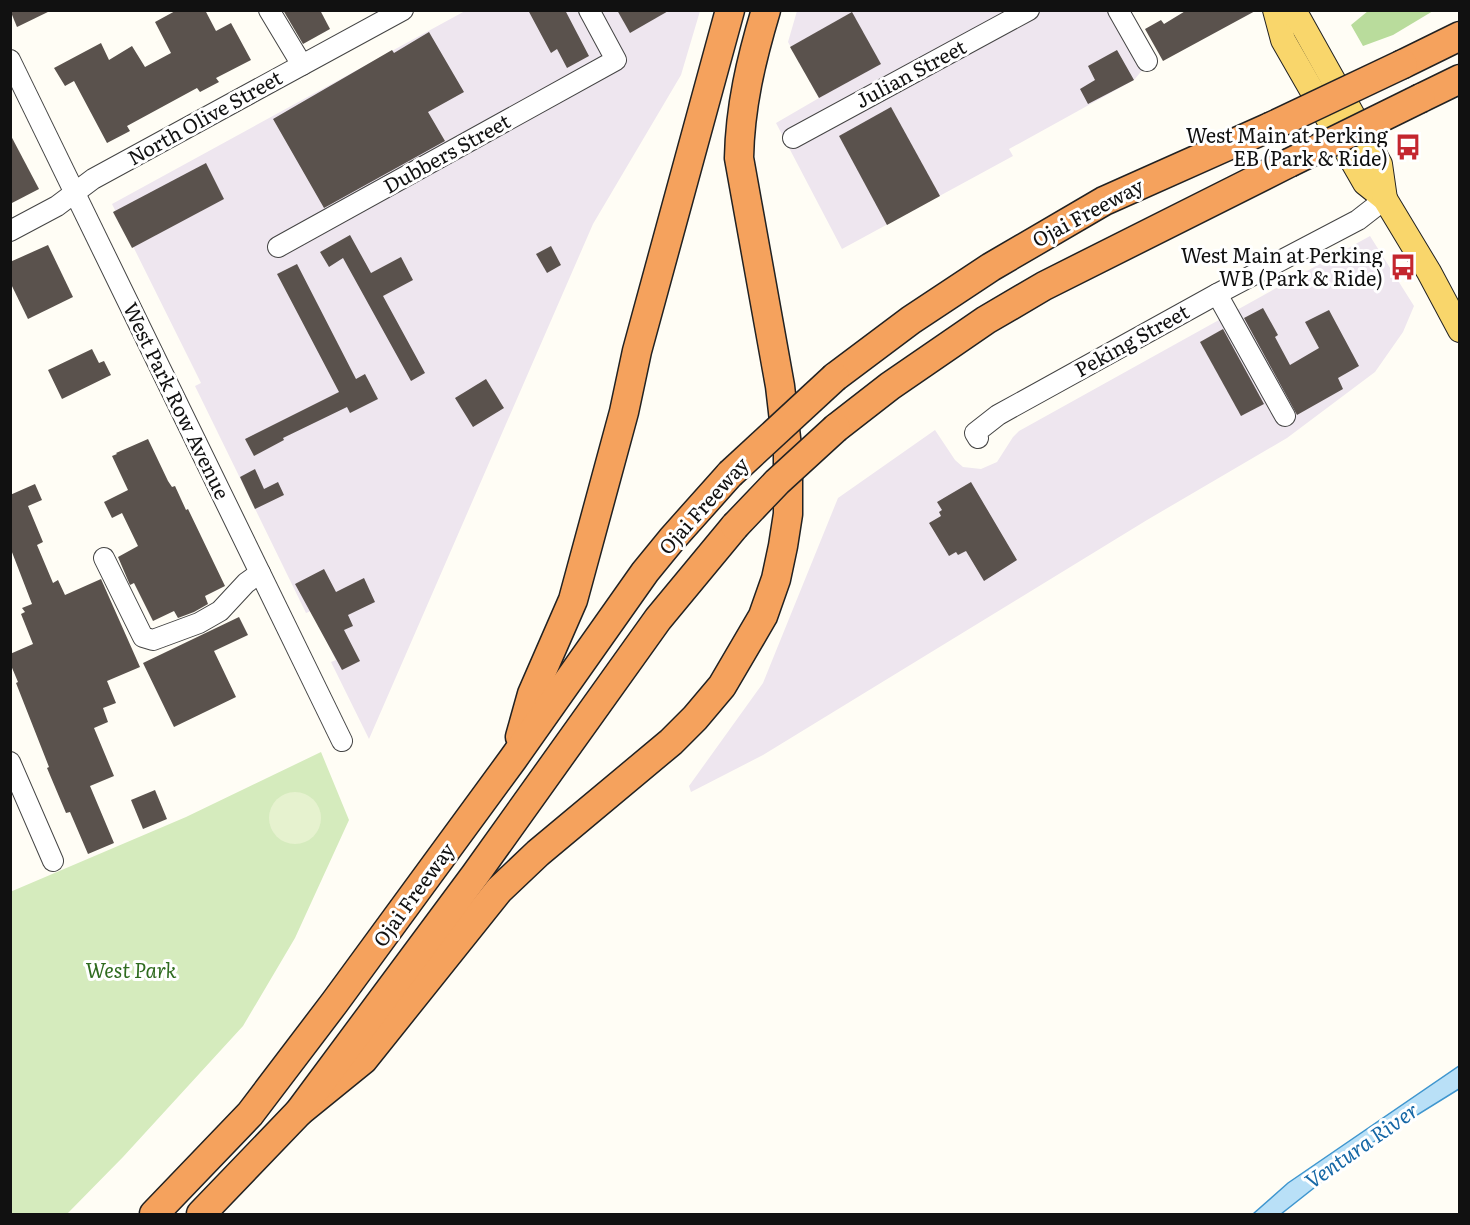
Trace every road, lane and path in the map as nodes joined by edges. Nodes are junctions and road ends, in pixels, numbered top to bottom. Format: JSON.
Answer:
{"nodes":[{"id":1,"x":269,"y":10,"type":"edge"},
{"id":2,"x":402,"y":10,"type":"edge"},
{"id":3,"x":589,"y":10,"type":"edge"},
{"id":4,"x":729,"y":10,"type":"edge"},
{"id":5,"x":766,"y":10,"type":"edge"},
{"id":6,"x":1029,"y":10,"type":"edge"},
{"id":7,"x":1118,"y":10,"type":"edge"},
{"id":8,"x":1275,"y":10,"type":"edge"},
{"id":9,"x":1289,"y":10,"type":"edge"},
{"id":10,"x":1460,"y":36,"type":"edge"},
{"id":11,"x":10,"y":60,"type":"edge"},
{"id":12,"x":1147,"y":61,"type":"dead end"},
{"id":13,"x":302,"y":65,"type":"junction"},
{"id":14,"x":1460,"y":79,"type":"edge"},
{"id":15,"x":793,"y":138,"type":"dead end"},
{"id":16,"x":75,"y":192,"type":"junction"},
{"id":17,"x":1385,"y":199,"type":"junction"},
{"id":18,"x":10,"y":231,"type":"edge"},
{"id":19,"x":278,"y":247,"type":"dead end"},
{"id":20,"x":1217,"y":294,"type":"junction"},
{"id":21,"x":1460,"y":330,"type":"edge"},
{"id":22,"x":1285,"y":416,"type":"dead end"},
{"id":23,"x":976,"y":436,"type":"dead end"},
{"id":24,"x":104,"y":558,"type":"dead end"},
{"id":25,"x":260,"y":573,"type":"junction"},
{"id":26,"x":342,"y":741,"type":"dead end"},
{"id":27,"x":513,"y":759,"type":"junction"},
{"id":28,"x":10,"y":762,"type":"edge"},
{"id":29,"x":52,"y":861,"type":"dead end"},
{"id":30,"x":299,"y":1112,"type":"junction"},
{"id":31,"x":154,"y":1215,"type":"edge"},
{"id":32,"x":201,"y":1215,"type":"edge"}],
"edges":[{"from":1,"to":13,"type":"street"},
{"from":2,"to":13,"type":"street","name":"North Olive Street"},
{"from":3,"to":19,"type":"street","name":"Dubbers Street"},
{"from":4,"to":27,"type":"highway"},
{"from":5,"to":30,"type":"highway"},
{"from":6,"to":15,"type":"street","name":"Julian Street"},
{"from":7,"to":12,"type":"street"},
{"from":8,"to":17,"type":"main road"},
{"from":9,"to":17,"type":"main road"},
{"from":10,"to":27,"type":"highway","name":"Ojai Freeway","bridge":true},
{"from":11,"to":16,"type":"street","name":"West Park Row Avenue"},
{"from":13,"to":16,"type":"street","name":"North Olive Street"},
{"from":14,"to":30,"type":"highway","name":"Ojai Freeway","bridge":true},
{"from":16,"to":18,"type":"street","name":"North Olive Street"},
{"from":16,"to":25,"type":"street","name":"West Park Row Avenue"},
{"from":17,"to":20,"type":"street","name":"Peking Street"},
{"from":17,"to":21,"type":"main road"},
{"from":20,"to":22,"type":"street"},
{"from":20,"to":23,"type":"street","name":"Peking Street"},
{"from":24,"to":25,"type":"street"},
{"from":25,"to":26,"type":"street","name":"West Park Row Avenue"},
{"from":27,"to":31,"type":"highway","name":"Ojai Freeway"},
{"from":28,"to":29,"type":"street"},
{"from":30,"to":32,"type":"highway","name":"Ojai Freeway"}]}
